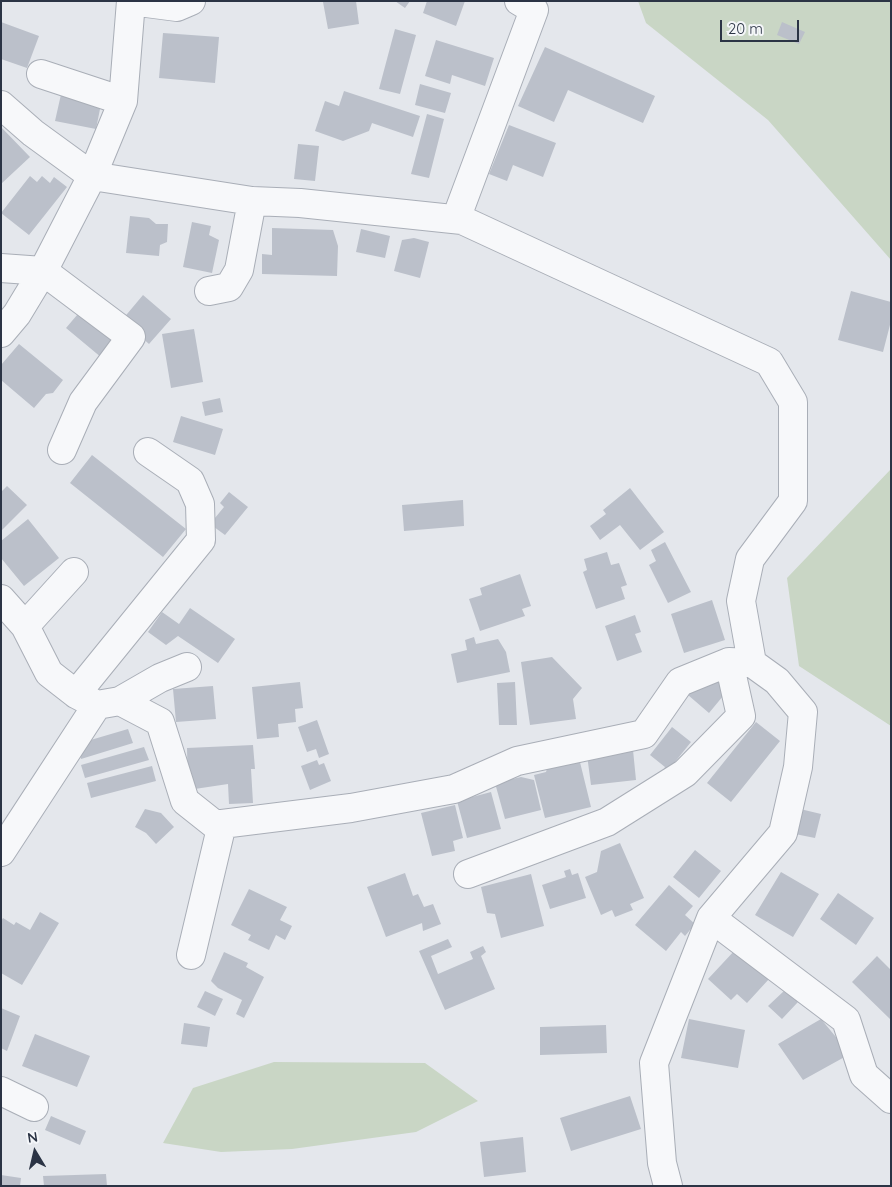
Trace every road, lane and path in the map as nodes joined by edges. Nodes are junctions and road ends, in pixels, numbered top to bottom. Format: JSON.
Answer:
{"nodes":[{"id":1,"x":131,"y":1,"type":"edge"},
{"id":2,"x":191,"y":1,"type":"edge"},
{"id":3,"x":519,"y":1,"type":"edge"},
{"id":4,"x":41,"y":74,"type":"dead end"},
{"id":5,"x":123,"y":101,"type":"junction"},
{"id":6,"x":1,"y":106,"type":"edge"},
{"id":7,"x":92,"y":176,"type":"junction"},
{"id":8,"x":252,"y":201,"type":"junction"},
{"id":9,"x":456,"y":219,"type":"junction"},
{"id":10,"x":1,"y":268,"type":"edge"},
{"id":11,"x":43,"y":270,"type":"junction"},
{"id":12,"x":208,"y":292,"type":"dead end"},
{"id":13,"x":1,"y":333,"type":"edge"},
{"id":14,"x":62,"y":450,"type":"dead end"},
{"id":15,"x":148,"y":452,"type":"dead end"},
{"id":16,"x":74,"y":572,"type":"dead end"},
{"id":17,"x":1,"y":599,"type":"edge"},
{"id":18,"x":24,"y":626,"type":"junction"},
{"id":19,"x":740,"y":663,"type":"junction"},
{"id":20,"x":187,"y":667,"type":"dead end"},
{"id":21,"x":98,"y":700,"type":"junction"},
{"id":22,"x":222,"y":824,"type":"junction"},
{"id":23,"x":1,"y":852,"type":"edge"},
{"id":24,"x":468,"y":874,"type":"dead end"},
{"id":25,"x":711,"y":918,"type":"junction"},
{"id":26,"x":191,"y":954,"type":"dead end"},
{"id":27,"x":1,"y":1091,"type":"edge"},
{"id":28,"x":891,"y":1100,"type":"edge"},
{"id":29,"x":34,"y":1107,"type":"dead end"},
{"id":30,"x":668,"y":1186,"type":"edge"}],
"edges":[{"from":1,"to":2,"type":"street"},
{"from":1,"to":5,"type":"street"},
{"from":3,"to":9,"type":"street"},
{"from":4,"to":5,"type":"street"},
{"from":5,"to":7,"type":"street"},
{"from":6,"to":7,"type":"street"},
{"from":7,"to":8,"type":"street"},
{"from":7,"to":11,"type":"street"},
{"from":8,"to":9,"type":"street"},
{"from":8,"to":12,"type":"street"},
{"from":9,"to":19,"type":"street"},
{"from":10,"to":11,"type":"street"},
{"from":11,"to":13,"type":"street"},
{"from":11,"to":14,"type":"street"},
{"from":15,"to":21,"type":"street"},
{"from":16,"to":18,"type":"street"},
{"from":17,"to":18,"type":"street"},
{"from":18,"to":21,"type":"street"},
{"from":19,"to":22,"type":"street"},
{"from":19,"to":24,"type":"street"},
{"from":19,"to":25,"type":"street"},
{"from":20,"to":21,"type":"street"},
{"from":21,"to":22,"type":"street"},
{"from":21,"to":23,"type":"street"},
{"from":22,"to":26,"type":"street"},
{"from":25,"to":28,"type":"street"},
{"from":25,"to":30,"type":"street"},
{"from":27,"to":29,"type":"street"}]}
